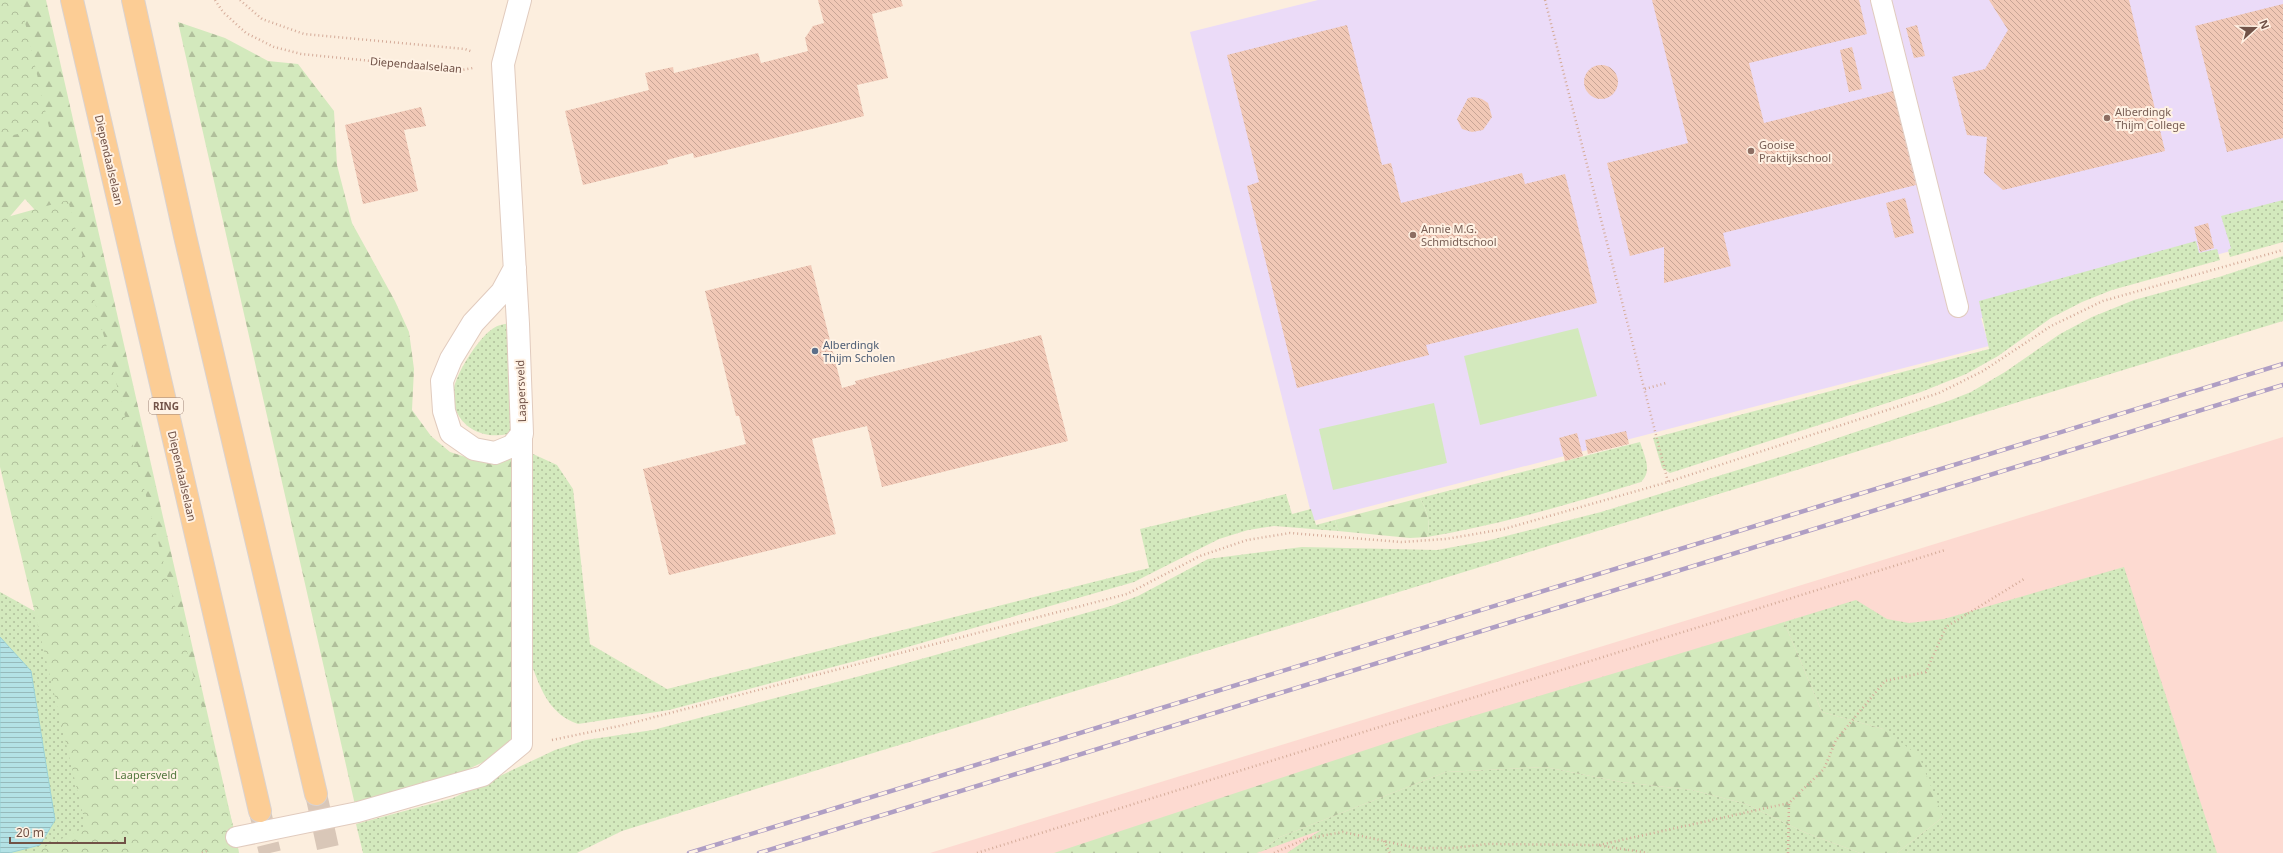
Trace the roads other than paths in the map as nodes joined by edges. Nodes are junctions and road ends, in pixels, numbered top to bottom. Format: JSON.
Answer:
{"nodes":[{"id":1,"x":72,"y":0,"type":"edge"},
{"id":2,"x":133,"y":0,"type":"edge"},
{"id":3,"x":520,"y":0,"type":"edge"},
{"id":4,"x":1881,"y":0,"type":"edge"},
{"id":5,"x":515,"y":268,"type":"junction"},
{"id":6,"x":1958,"y":307,"type":"dead end"},
{"id":7,"x":522,"y":434,"type":"junction"},
{"id":8,"x":316,"y":794,"type":"tunnel mouth"},
{"id":9,"x":260,"y":811,"type":"tunnel mouth"},
{"id":10,"x":236,"y":837,"type":"dead end"}],
"edges":[{"from":1,"to":9,"type":"main road","name":"Diependaalselaan","number":"RING"},
{"from":2,"to":8,"type":"main road"},
{"from":3,"to":5,"type":"street","name":"Laapersveld"},
{"from":4,"to":6,"type":"lane"},
{"from":5,"to":7,"type":"street","name":"Laapersveld"},
{"from":5,"to":7,"type":"street","name":"Laapersveld"},
{"from":7,"to":10,"type":"lane"}]}
